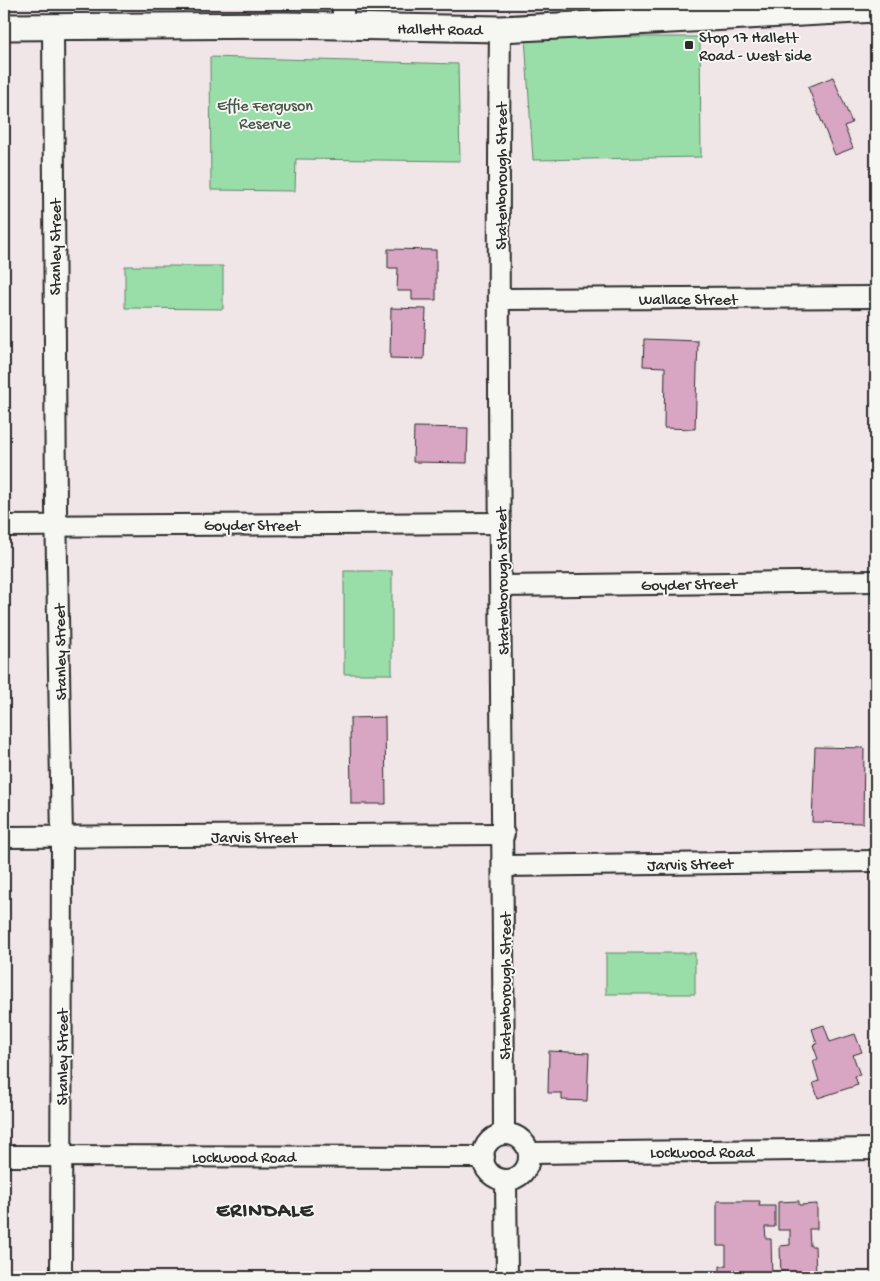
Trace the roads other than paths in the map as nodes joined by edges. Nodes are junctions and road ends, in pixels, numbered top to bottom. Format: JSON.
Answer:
{"nodes":[{"id":1,"x":876,"y":10,"type":"edge"},
{"id":2,"x":343,"y":14,"type":"edge"},
{"id":3,"x":4,"y":27,"type":"edge"},
{"id":4,"x":53,"y":27,"type":"junction"},
{"id":5,"x":500,"y":29,"type":"junction"},
{"id":6,"x":876,"y":297,"type":"edge"},
{"id":7,"x":500,"y":299,"type":"junction"},
{"id":8,"x":500,"y":523,"type":"junction"},
{"id":9,"x":4,"y":526,"type":"edge"},
{"id":10,"x":57,"y":526,"type":"junction"},
{"id":11,"x":876,"y":581,"type":"edge"},
{"id":12,"x":502,"y":586,"type":"junction"},
{"id":13,"x":504,"y":834,"type":"junction"},
{"id":14,"x":4,"y":837,"type":"edge"},
{"id":15,"x":62,"y":838,"type":"junction"},
{"id":16,"x":876,"y":861,"type":"edge"},
{"id":17,"x":504,"y":866,"type":"junction"},
{"id":18,"x":504,"y":1134,"type":"junction"},
{"id":19,"x":876,"y":1149,"type":"edge"},
{"id":20,"x":529,"y":1152,"type":"junction"},
{"id":21,"x":4,"y":1156,"type":"edge"},
{"id":22,"x":61,"y":1156,"type":"junction"},
{"id":23,"x":484,"y":1157,"type":"junction"},
{"id":24,"x":506,"y":1180,"type":"junction"},
{"id":25,"x":62,"y":1277,"type":"edge"},
{"id":26,"x":507,"y":1277,"type":"edge"}],
"edges":[{"from":1,"to":5,"type":"main road","name":"Hallett Road"},
{"from":2,"to":4,"type":"main road","name":"Hallett Road"},
{"from":2,"to":5,"type":"main road","name":"Hallett Road"},
{"from":3,"to":4,"type":"main road","name":"Hallett Road"},
{"from":4,"to":10,"type":"street","name":"Stanley Street"},
{"from":5,"to":7,"type":"street","name":"Statenborough Street"},
{"from":6,"to":7,"type":"street","name":"Wallace Street"},
{"from":7,"to":8,"type":"street","name":"Statenborough Street"},
{"from":8,"to":10,"type":"street","name":"Goyder Street"},
{"from":8,"to":12,"type":"street","name":"Statenborough Street"},
{"from":9,"to":10,"type":"street","name":"Goyder Street"},
{"from":10,"to":15,"type":"street","name":"Stanley Street"},
{"from":11,"to":12,"type":"street","name":"Goyder Street"},
{"from":12,"to":13,"type":"street","name":"Statenborough Street"},
{"from":13,"to":15,"type":"street","name":"Jarvis Street"},
{"from":13,"to":17,"type":"street","name":"Statenborough Street"},
{"from":14,"to":15,"type":"street","name":"Jarvis Street"},
{"from":15,"to":22,"type":"street","name":"Stanley Street"},
{"from":16,"to":17,"type":"street","name":"Jarvis Street"},
{"from":17,"to":18,"type":"street","name":"Statenborough Street"},
{"from":18,"to":20,"type":"street"},
{"from":18,"to":23,"type":"street"},
{"from":19,"to":20,"type":"street","name":"Lockwood Road"},
{"from":20,"to":24,"type":"street"},
{"from":21,"to":22,"type":"street","name":"Lockwood Road"},
{"from":22,"to":23,"type":"street","name":"Lockwood Road"},
{"from":22,"to":25,"type":"street","name":"Stanley Street"},
{"from":23,"to":24,"type":"street"},
{"from":24,"to":26,"type":"street"}]}
